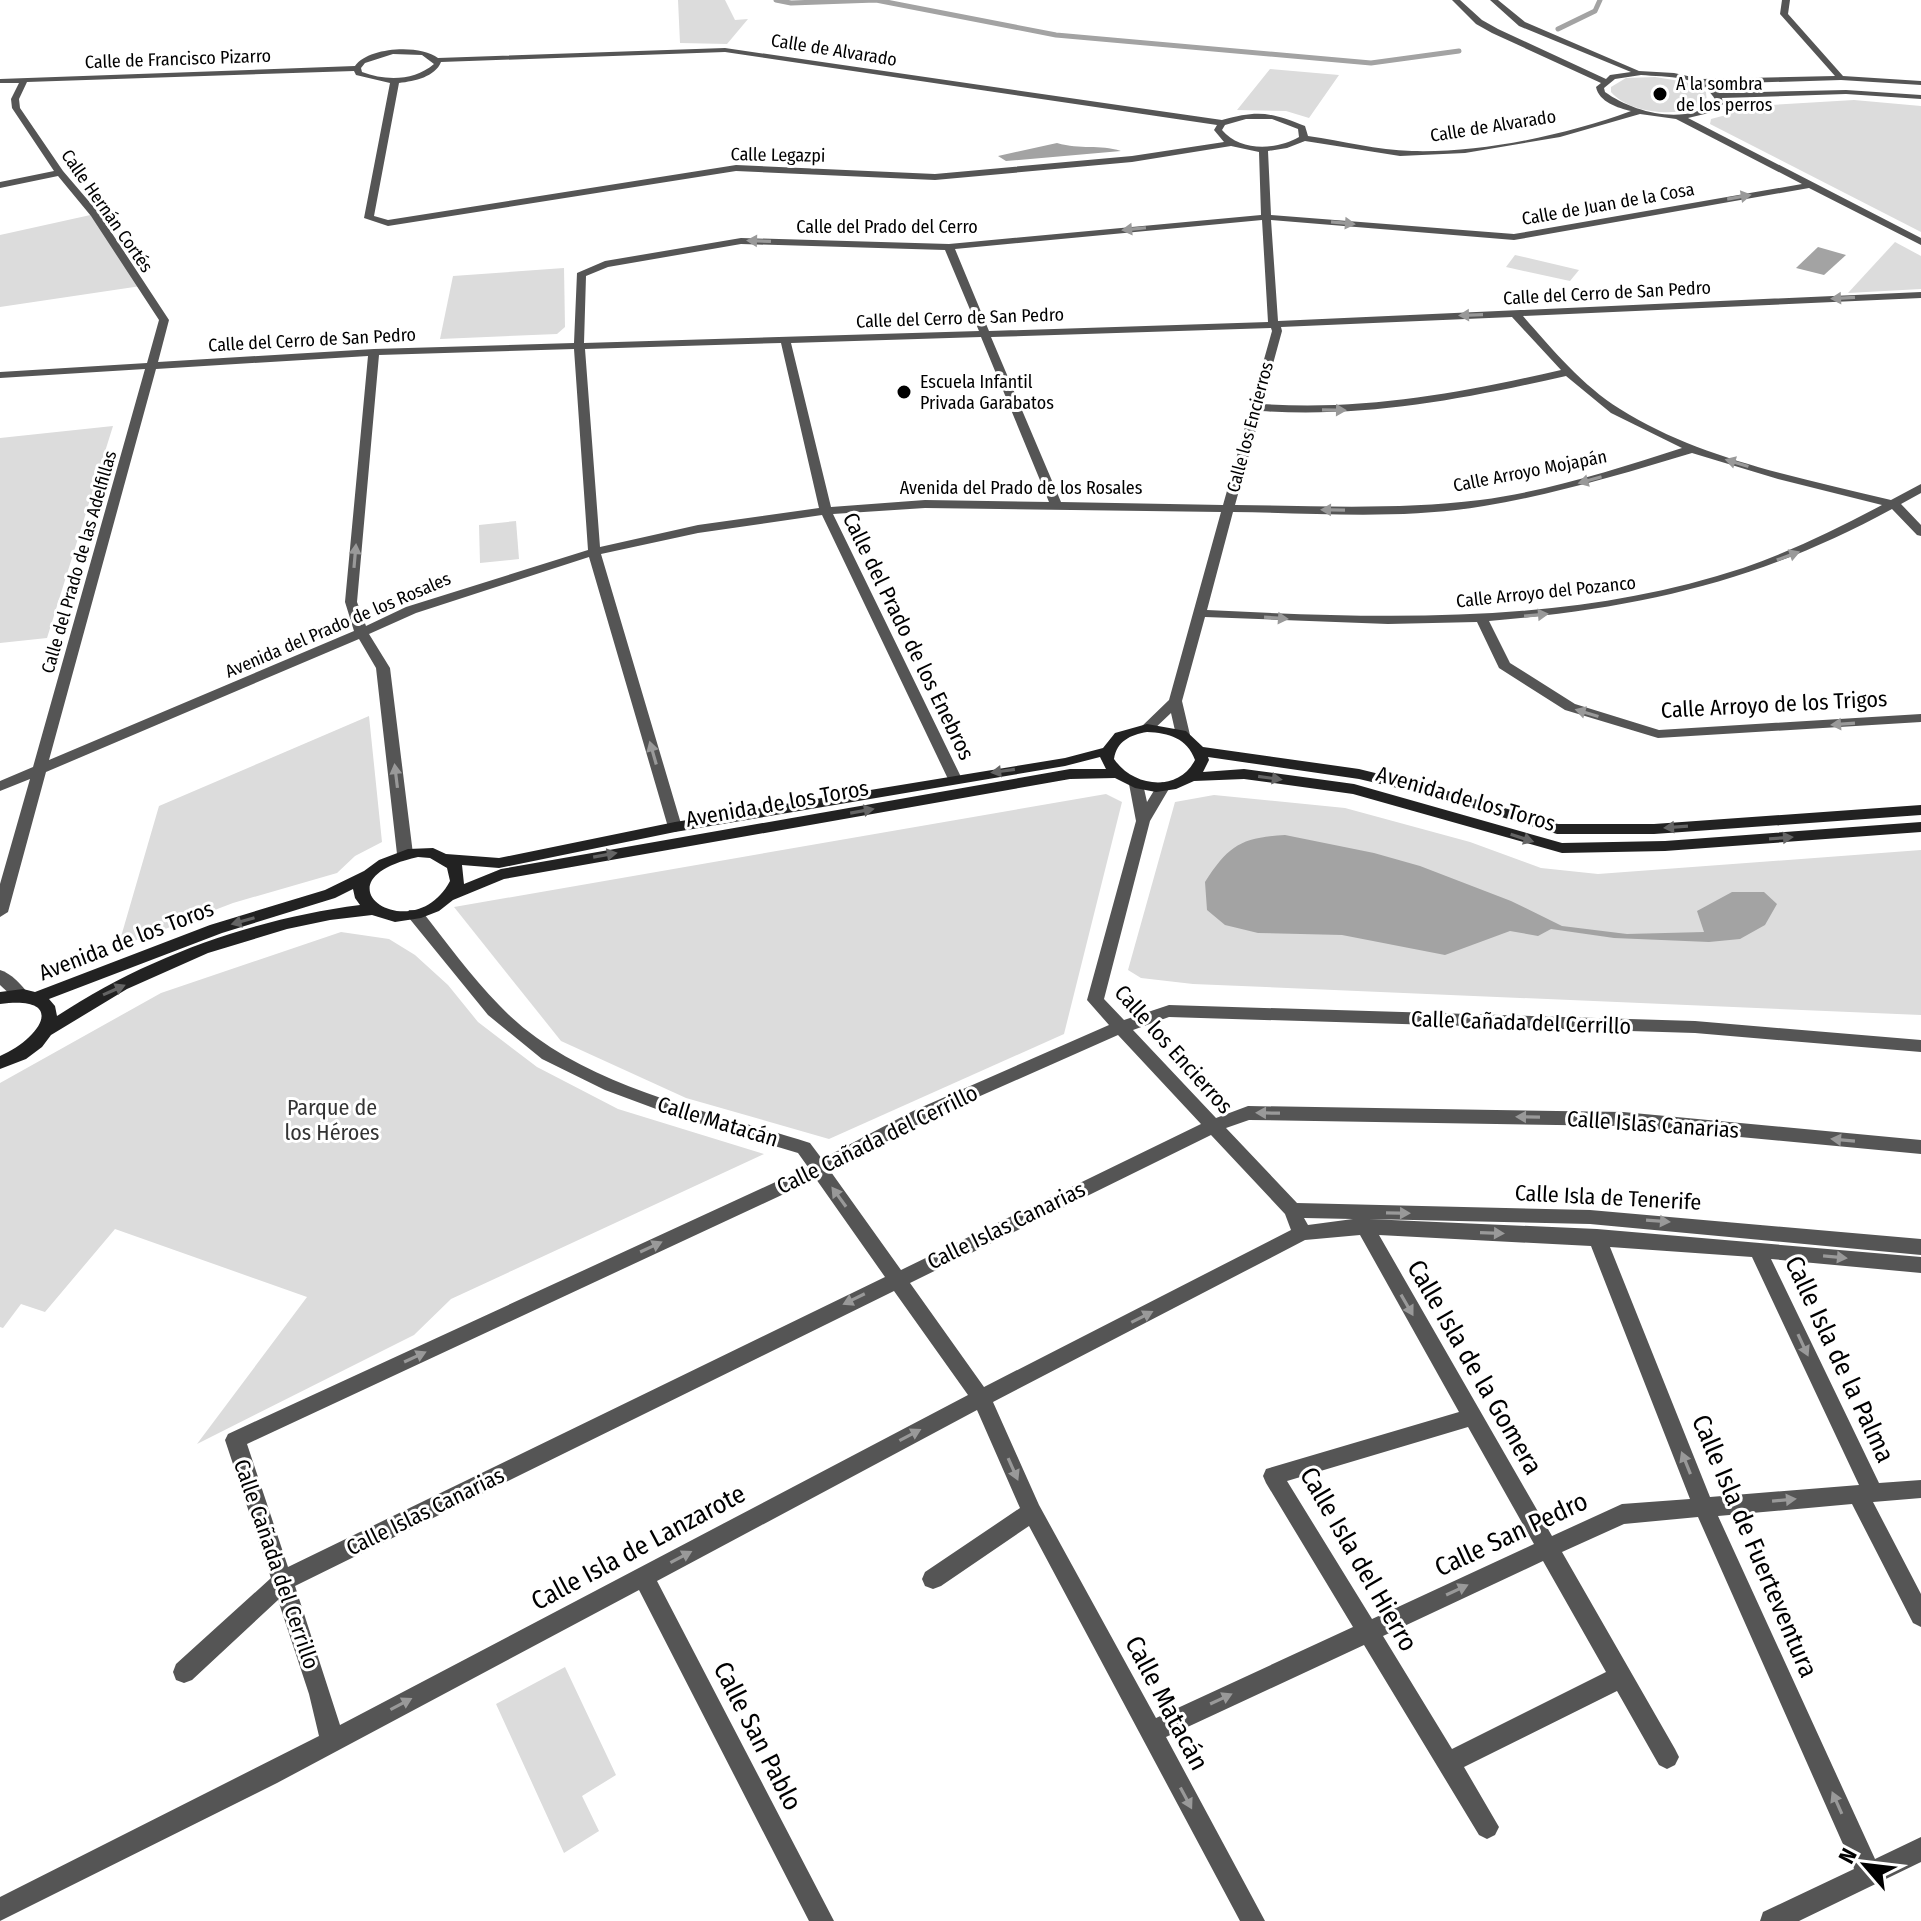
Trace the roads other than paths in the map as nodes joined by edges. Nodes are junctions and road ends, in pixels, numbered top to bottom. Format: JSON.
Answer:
{"nodes":[{"id":1,"x":1456,"y":0,"type":"edge"},
{"id":2,"x":1494,"y":0,"type":"edge"},
{"id":3,"x":1786,"y":0,"type":"edge"},
{"id":4,"x":437,"y":64,"type":"junction"},
{"id":5,"x":357,"y":68,"type":"junction"},
{"id":6,"x":1641,"y":73,"type":"junction"},
{"id":7,"x":1841,"y":78,"type":"junction"},
{"id":8,"x":395,"y":80,"type":"junction"},
{"id":9,"x":0,"y":81,"type":"edge"},
{"id":10,"x":24,"y":81,"type":"junction"},
{"id":11,"x":1604,"y":81,"type":"junction"},
{"id":12,"x":1699,"y":82,"type":"junction"},
{"id":13,"x":1921,"y":83,"type":"edge"},
{"id":14,"x":1719,"y":96,"type":"junction"},
{"id":15,"x":1921,"y":97,"type":"edge"},
{"id":16,"x":1638,"y":112,"type":"junction"},
{"id":17,"x":1677,"y":116,"type":"junction"},
{"id":18,"x":1220,"y":126,"type":"junction"},
{"id":19,"x":1304,"y":138,"type":"junction"},
{"id":20,"x":1232,"y":143,"type":"junction"},
{"id":21,"x":1263,"y":149,"type":"junction"},
{"id":22,"x":60,"y":173,"type":"junction"},
{"id":23,"x":0,"y":185,"type":"edge"},
{"id":24,"x":1811,"y":185,"type":"junction"},
{"id":25,"x":1266,"y":217,"type":"junction"},
{"id":26,"x":1921,"y":242,"type":"edge"},
{"id":27,"x":949,"y":247,"type":"junction"},
{"id":28,"x":1921,"y":295,"type":"edge"},
{"id":29,"x":1514,"y":313,"type":"junction"},
{"id":30,"x":1274,"y":324,"type":"junction"},
{"id":31,"x":985,"y":333,"type":"junction"},
{"id":32,"x":785,"y":339,"type":"junction"},
{"id":33,"x":579,"y":344,"type":"junction"},
{"id":34,"x":374,"y":352,"type":"junction"},
{"id":35,"x":155,"y":363,"type":"junction"},
{"id":36,"x":1568,"y":372,"type":"junction"},
{"id":37,"x":0,"y":375,"type":"edge"},
{"id":38,"x":1256,"y":407,"type":"junction"},
{"id":39,"x":1692,"y":449,"type":"junction"},
{"id":40,"x":1921,"y":488,"type":"edge"},
{"id":41,"x":1055,"y":503,"type":"junction"},
{"id":42,"x":1894,"y":504,"type":"junction"},
{"id":43,"x":1228,"y":508,"type":"junction"},
{"id":44,"x":826,"y":511,"type":"junction"},
{"id":45,"x":1921,"y":532,"type":"edge"},
{"id":46,"x":594,"y":552,"type":"junction"},
{"id":47,"x":1198,"y":613,"type":"junction"},
{"id":48,"x":1482,"y":620,"type":"junction"},
{"id":49,"x":361,"y":632,"type":"junction"},
{"id":50,"x":1175,"y":701,"type":"junction"},
{"id":51,"x":1921,"y":718,"type":"edge"},
{"id":52,"x":1147,"y":728,"type":"junction"},
{"id":53,"x":1183,"y":735,"type":"junction"},
{"id":54,"x":1107,"y":751,"type":"junction"},
{"id":55,"x":1200,"y":751,"type":"junction"},
{"id":56,"x":39,"y":770,"type":"junction"},
{"id":57,"x":1116,"y":773,"type":"junction"},
{"id":58,"x":1192,"y":777,"type":"junction"},
{"id":59,"x":955,"y":779,"type":"junction"},
{"id":60,"x":1136,"y":784,"type":"junction"},
{"id":61,"x":0,"y":786,"type":"edge"},
{"id":62,"x":1163,"y":787,"type":"junction"},
{"id":63,"x":1921,"y":810,"type":"edge"},
{"id":64,"x":1143,"y":821,"type":"junction"},
{"id":65,"x":675,"y":827,"type":"junction"},
{"id":66,"x":1921,"y":827,"type":"edge"},
{"id":67,"x":405,"y":854,"type":"junction"},
{"id":68,"x":446,"y":859,"type":"junction"},
{"id":69,"x":368,"y":875,"type":"junction"},
{"id":70,"x":450,"y":896,"type":"junction"},
{"id":71,"x":373,"y":909,"type":"junction"},
{"id":72,"x":0,"y":912,"type":"edge"},
{"id":73,"x":415,"y":914,"type":"junction"},
{"id":74,"x":0,"y":976,"type":"edge"},
{"id":75,"x":28,"y":996,"type":"junction"},
{"id":76,"x":0,"y":998,"type":"edge"},
{"id":77,"x":1119,"y":1026,"type":"junction"},
{"id":78,"x":48,"y":1030,"type":"junction"},
{"id":79,"x":1921,"y":1046,"type":"edge"},
{"id":80,"x":0,"y":1063,"type":"edge"},
{"id":81,"x":1212,"y":1126,"type":"junction"},
{"id":82,"x":1921,"y":1147,"type":"edge"},
{"id":83,"x":819,"y":1170,"type":"junction"},
{"id":84,"x":1292,"y":1210,"type":"junction"},
{"id":85,"x":1360,"y":1220,"type":"junction"},
{"id":86,"x":1302,"y":1233,"type":"junction"},
{"id":87,"x":1597,"y":1237,"type":"junction"},
{"id":88,"x":1921,"y":1247,"type":"edge"},
{"id":89,"x":1757,"y":1249,"type":"junction"},
{"id":90,"x":1921,"y":1265,"type":"edge"},
{"id":91,"x":897,"y":1277,"type":"junction"},
{"id":92,"x":981,"y":1398,"type":"junction"},
{"id":93,"x":1471,"y":1417,"type":"junction"},
{"id":94,"x":1921,"y":1489,"type":"edge"},
{"id":95,"x":1865,"y":1493,"type":"junction"},
{"id":96,"x":1704,"y":1507,"type":"junction"},
{"id":97,"x":1032,"y":1512,"type":"junction"},
{"id":98,"x":1546,"y":1549,"type":"junction"},
{"id":99,"x":644,"y":1577,"type":"junction"},
{"id":100,"x":933,"y":1579,"type":"dead end"},
{"id":101,"x":283,"y":1581,"type":"junction"},
{"id":102,"x":1921,"y":1616,"type":"edge"},
{"id":103,"x":1367,"y":1631,"type":"junction"},
{"id":104,"x":184,"y":1672,"type":"dead end"},
{"id":105,"x":1619,"y":1678,"type":"junction"},
{"id":106,"x":1151,"y":1732,"type":"junction"},
{"id":107,"x":332,"y":1740,"type":"junction"},
{"id":108,"x":1667,"y":1757,"type":"dead end"},
{"id":109,"x":1448,"y":1763,"type":"junction"},
{"id":110,"x":1487,"y":1827,"type":"dead end"},
{"id":111,"x":1921,"y":1849,"type":"edge"},
{"id":112,"x":1869,"y":1874,"type":"junction"},
{"id":113,"x":0,"y":1910,"type":"edge"},
{"id":114,"x":822,"y":1921,"type":"edge"},
{"id":115,"x":1253,"y":1921,"type":"edge"},
{"id":116,"x":1772,"y":1921,"type":"edge"}],
"edges":[{"from":1,"to":11,"type":"street"},
{"from":2,"to":6,"type":"street"},
{"from":3,"to":7,"type":"street"},
{"from":4,"to":5,"type":"street"},
{"from":4,"to":8,"type":"street"},
{"from":4,"to":18,"type":"street","name":"Calle de Alvarado"},
{"from":5,"to":8,"type":"street"},
{"from":5,"to":10,"type":"street","name":"Calle de Francisco Pizarro"},
{"from":6,"to":11,"type":"street"},
{"from":6,"to":12,"type":"street"},
{"from":7,"to":12,"type":"street"},
{"from":7,"to":13,"type":"street"},
{"from":8,"to":20,"type":"street","name":"Calle Legazpi"},
{"from":9,"to":10,"type":"street","name":"Calle de Francisco Pizarro"},
{"from":10,"to":22,"type":"street","name":"Calle Hernán Cortés"},
{"from":11,"to":16,"type":"street"},
{"from":12,"to":14,"type":"street"},
{"from":14,"to":15,"type":"street"},
{"from":14,"to":17,"type":"street"},
{"from":16,"to":17,"type":"street"},
{"from":16,"to":19,"type":"street","name":"Calle de Alvarado"},
{"from":17,"to":24,"type":"street"},
{"from":18,"to":19,"type":"street","name":"Calle de Alvarado"},
{"from":18,"to":20,"type":"street"},
{"from":19,"to":21,"type":"street"},
{"from":20,"to":21,"type":"street"},
{"from":21,"to":25,"type":"street","name":"Calle los Encierros"},
{"from":22,"to":23,"type":"street"},
{"from":22,"to":35,"type":"street","name":"Calle Hernán Cortés"},
{"from":25,"to":24,"type":"street","name":"Calle de Juan de la Cosa","one_way":true},
{"from":24,"to":26,"type":"street"},
{"from":25,"to":27,"type":"street","name":"Calle del Prado del Cerro","one_way":true},
{"from":25,"to":30,"type":"street","name":"Calle los Encierros"},
{"from":27,"to":31,"type":"street"},
{"from":27,"to":33,"type":"street","name":"Calle del Prado del Cerro","one_way":true},
{"from":28,"to":29,"type":"street","name":"Calle del Cerro de San Pedro","one_way":true},
{"from":29,"to":30,"type":"street","name":"Calle del Cerro de San Pedro","one_way":true},
{"from":29,"to":36,"type":"street"},
{"from":30,"to":31,"type":"street","name":"Calle del Cerro de San Pedro"},
{"from":30,"to":38,"type":"street","name":"Calle los Encierros"},
{"from":31,"to":32,"type":"street","name":"Calle del Cerro de San Pedro"},
{"from":31,"to":41,"type":"street"},
{"from":32,"to":33,"type":"street","name":"Calle del Cerro de San Pedro"},
{"from":32,"to":44,"type":"street","name":"Calle del Prado de los Enebros"},
{"from":33,"to":34,"type":"street","name":"Calle del Cerro de San Pedro"},
{"from":33,"to":46,"type":"street"},
{"from":34,"to":35,"type":"street","name":"Calle del Cerro de San Pedro"},
{"from":49,"to":34,"type":"street","one_way":true},
{"from":35,"to":37,"type":"street","name":"Calle del Cerro de San Pedro"},
{"from":35,"to":56,"type":"street","name":"Calle del Prado de las Adelfillas"},
{"from":38,"to":36,"type":"street","one_way":true},
{"from":36,"to":39,"type":"street"},
{"from":38,"to":43,"type":"street","name":"Calle los Encierros"},
{"from":42,"to":39,"type":"street","one_way":true},
{"from":39,"to":43,"type":"street","name":"Calle Arroyo Mojapán","one_way":true},
{"from":40,"to":42,"type":"street","name":"Calle Arroyo del Pozanco"},
{"from":41,"to":43,"type":"street","name":"Avenida del Prado de los Rosales"},
{"from":41,"to":44,"type":"street","name":"Avenida del Prado de los Rosales"},
{"from":42,"to":45,"type":"street"},
{"from":48,"to":42,"type":"street","name":"Calle Arroyo del Pozanco","one_way":true},
{"from":43,"to":47,"type":"street","name":"Calle los Encierros"},
{"from":44,"to":46,"type":"street","name":"Avenida del Prado de los Rosales"},
{"from":44,"to":59,"type":"street","name":"Calle del Prado de los Enebros"},
{"from":46,"to":49,"type":"street","name":"Avenida del Prado de los Rosales"},
{"from":65,"to":46,"type":"street","one_way":true},
{"from":47,"to":48,"type":"street","name":"Calle Arroyo del Pozanco","one_way":true},
{"from":47,"to":50,"type":"street","name":"Calle los Encierros"},
{"from":51,"to":48,"type":"street","name":"Calle Arroyo de los Trigos","one_way":true},
{"from":49,"to":56,"type":"street","name":"Avenida del Prado de los Rosales"},
{"from":67,"to":49,"type":"street","one_way":true},
{"from":50,"to":52,"type":"street"},
{"from":50,"to":53,"type":"street","name":"Calle los Encierros"},
{"from":52,"to":53,"type":"main road"},
{"from":52,"to":54,"type":"main road"},
{"from":53,"to":55,"type":"main road"},
{"from":54,"to":57,"type":"main road"},
{"from":54,"to":59,"type":"main road","name":"Avenida de los Toros","one_way":true},
{"from":55,"to":58,"type":"main road"},
{"from":63,"to":55,"type":"main road","name":"Avenida de los Toros","one_way":true},
{"from":56,"to":61,"type":"street","name":"Avenida del Prado de los Rosales"},
{"from":56,"to":72,"type":"street","name":"Calle del Prado de las Adelfillas"},
{"from":57,"to":60,"type":"main road"},
{"from":70,"to":57,"type":"main road","name":"Avenida de los Toros","one_way":true},
{"from":58,"to":62,"type":"main road"},
{"from":58,"to":66,"type":"main road","name":"Avenida de los Toros","one_way":true},
{"from":59,"to":65,"type":"main road","name":"Avenida de los Toros"},
{"from":60,"to":62,"type":"main road"},
{"from":60,"to":64,"type":"street","name":"Calle los Encierros"},
{"from":62,"to":64,"type":"street","name":"Calle los Encierros"},
{"from":64,"to":77,"type":"street","name":"Calle los Encierros"},
{"from":65,"to":68,"type":"main road","name":"Avenida de los Toros"},
{"from":67,"to":68,"type":"main road"},
{"from":67,"to":69,"type":"main road"},
{"from":68,"to":70,"type":"main road"},
{"from":69,"to":71,"type":"main road"},
{"from":69,"to":75,"type":"main road","name":"Avenida de los Toros","one_way":true},
{"from":70,"to":73,"type":"main road"},
{"from":71,"to":73,"type":"main road"},
{"from":78,"to":71,"type":"main road","name":"Avenida de los Toros","one_way":true},
{"from":73,"to":83,"type":"street","name":"Calle Matacán"},
{"from":74,"to":75,"type":"street"},
{"from":75,"to":76,"type":"main road","name":"Avenida de los Toros"},
{"from":75,"to":78,"type":"main road"},
{"from":77,"to":79,"type":"street","name":"Calle Cañada del Cerrillo"},
{"from":77,"to":81,"type":"street","name":"Calle los Encierros"},
{"from":77,"to":83,"type":"street","name":"Calle Cañada del Cerrillo"},
{"from":78,"to":80,"type":"main road","name":"Avenida de los Toros"},
{"from":82,"to":81,"type":"street","name":"Calle Islas Canarias","one_way":true},
{"from":81,"to":84,"type":"street","name":"Calle los Encierros"},
{"from":81,"to":91,"type":"street","name":"Calle Islas Canarias"},
{"from":91,"to":83,"type":"street","name":"Calle Matacán","one_way":true},
{"from":101,"to":83,"type":"street","name":"Calle Cañada del Cerrillo","one_way":true},
{"from":84,"to":85,"type":"street","name":"Calle Isla de Tenerife"},
{"from":84,"to":86,"type":"street","name":"Calle los Encierros"},
{"from":85,"to":86,"type":"street","name":"Calle Isla de Tenerife"},
{"from":85,"to":87,"type":"street","name":"Calle Isla de Tenerife","one_way":true},
{"from":85,"to":88,"type":"street","name":"Calle Isla de Tenerife","one_way":true},
{"from":85,"to":93,"type":"street","name":"Calle Isla de la Gomera","one_way":true},
{"from":92,"to":86,"type":"street","name":"Calle Isla de Lanzarote","one_way":true},
{"from":87,"to":89,"type":"street","name":"Calle Isla de Tenerife"},
{"from":96,"to":87,"type":"street","name":"Calle Isla de Fuerteventura","one_way":true},
{"from":89,"to":90,"type":"street","name":"Calle Isla de Tenerife","one_way":true},
{"from":89,"to":95,"type":"street","name":"Calle Isla de la Palma","one_way":true},
{"from":91,"to":92,"type":"street","name":"Calle Matacán"},
{"from":91,"to":101,"type":"street","name":"Calle Islas Canarias","one_way":true},
{"from":92,"to":97,"type":"street","name":"Calle Matacán","one_way":true},
{"from":99,"to":92,"type":"street","name":"Calle Isla de Lanzarote","one_way":true},
{"from":93,"to":98,"type":"street","name":"Calle Isla de la Gomera"},
{"from":93,"to":103,"type":"street","name":"Calle Isla del Hierro"},
{"from":94,"to":95,"type":"street","name":"Calle San Pedro"},
{"from":96,"to":95,"type":"street","name":"Calle San Pedro","one_way":true},
{"from":95,"to":102,"type":"street","name":"Calle Isla de la Palma"},
{"from":96,"to":98,"type":"street","name":"Calle San Pedro"},
{"from":112,"to":96,"type":"street","name":"Calle Isla de Fuerteventura","one_way":true},
{"from":97,"to":100,"type":"street"},
{"from":97,"to":106,"type":"street","name":"Calle Matacán"},
{"from":103,"to":98,"type":"street","name":"Calle San Pedro","one_way":true},
{"from":98,"to":105,"type":"street","name":"Calle Isla de la Gomera"},
{"from":107,"to":99,"type":"street","name":"Calle Isla de Lanzarote","one_way":true},
{"from":99,"to":114,"type":"street","name":"Calle San Pablo"},
{"from":101,"to":104,"type":"street","name":"Calle Islas Canarias"},
{"from":101,"to":107,"type":"street","name":"Calle Cañada del Cerrillo"},
{"from":106,"to":103,"type":"street","name":"Calle San Pedro","one_way":true},
{"from":103,"to":109,"type":"street","name":"Calle Isla del Hierro"},
{"from":105,"to":108,"type":"street","name":"Calle Isla de la Gomera"},
{"from":105,"to":109,"type":"street"},
{"from":106,"to":115,"type":"street","name":"Calle Matacán","one_way":true},
{"from":107,"to":113,"type":"street","name":"Calle Isla de Lanzarote"},
{"from":109,"to":110,"type":"street","name":"Calle Isla del Hierro"},
{"from":111,"to":112,"type":"street"},
{"from":112,"to":116,"type":"street"}]}
